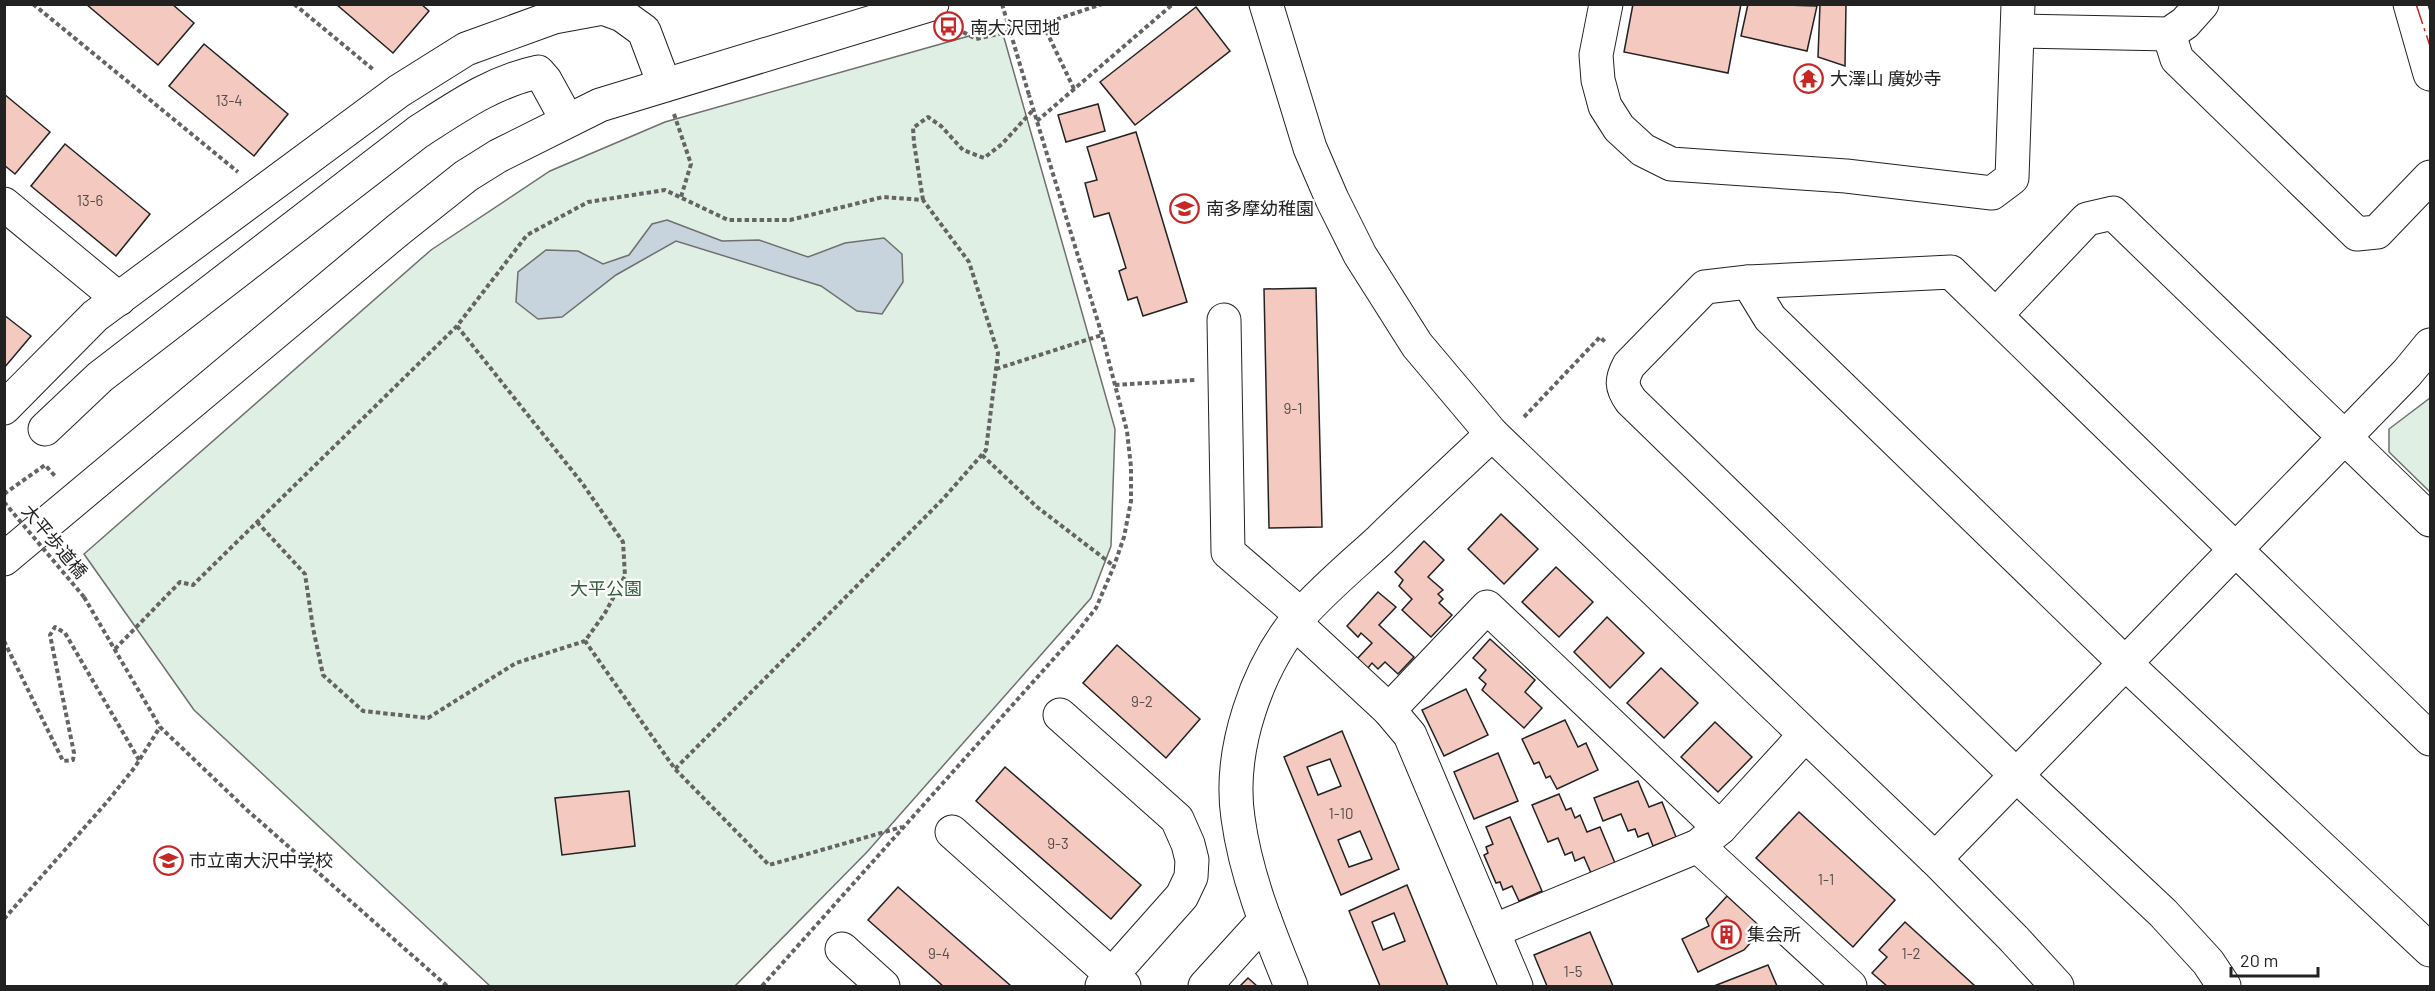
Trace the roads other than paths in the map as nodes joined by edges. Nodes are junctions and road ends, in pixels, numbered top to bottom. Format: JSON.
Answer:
{"nodes":[{"id":1,"x":932,"y":4,"type":"edge"},
{"id":2,"x":1266,"y":4,"type":"edge"},
{"id":3,"x":1606,"y":4,"type":"edge"},
{"id":4,"x":2202,"y":4,"type":"edge"},
{"id":5,"x":2410,"y":4,"type":"edge"},
{"id":6,"x":547,"y":11,"type":"edge"},
{"id":7,"x":2018,"y":18,"type":"edge"},
{"id":8,"x":2169,"y":34,"type":"junction"},
{"id":9,"x":2430,"y":74,"type":"edge"},
{"id":10,"x":669,"y":98,"type":"junction"},
{"id":11,"x":567,"y":120,"type":"junction"},
{"id":12,"x":2430,"y":177,"type":"edge"},
{"id":13,"x":4,"y":204,"type":"edge"},
{"id":14,"x":1748,"y":282,"type":"junction"},
{"id":15,"x":119,"y":299,"type":"junction"},
{"id":16,"x":1996,"y":315,"type":"junction"},
{"id":17,"x":1224,"y":320,"type":"dead end"},
{"id":18,"x":2430,"y":345,"type":"edge"},
{"id":19,"x":4,"y":408,"type":"edge"},
{"id":20,"x":45,"y":429,"type":"dead end"},
{"id":21,"x":1492,"y":434,"type":"junction"},
{"id":22,"x":2345,"y":437,"type":"junction"},
{"id":23,"x":2430,"y":520,"type":"edge"},
{"id":24,"x":2237,"y":548,"type":"junction"},
{"id":25,"x":4,"y":559,"type":"edge"},
{"id":26,"x":1298,"y":619,"type":"junction"},
{"id":27,"x":2125,"y":663,"type":"junction"},
{"id":28,"x":1389,"y":710,"type":"junction"},
{"id":29,"x":1060,"y":715,"type":"dead end"},
{"id":30,"x":1805,"y":735,"type":"junction"},
{"id":31,"x":2430,"y":739,"type":"edge"},
{"id":32,"x":2016,"y":776,"type":"junction"},
{"id":33,"x":952,"y":832,"type":"dead end"},
{"id":34,"x":1709,"y":837,"type":"junction"},
{"id":35,"x":1935,"y":859,"type":"junction"},
{"id":36,"x":1265,"y":920,"type":"junction"},
{"id":37,"x":1494,"y":931,"type":"junction"},
{"id":38,"x":842,"y":949,"type":"dead end"},
{"id":39,"x":2430,"y":950,"type":"edge"},
{"id":40,"x":1113,"y":983,"type":"edge"},
{"id":41,"x":883,"y":987,"type":"edge"},
{"id":42,"x":1205,"y":987,"type":"edge"},
{"id":43,"x":1291,"y":987,"type":"edge"},
{"id":44,"x":1516,"y":987,"type":"edge"},
{"id":45,"x":1850,"y":987,"type":"edge"},
{"id":46,"x":2057,"y":987,"type":"edge"},
{"id":47,"x":2224,"y":987,"type":"edge"}],
"edges":[{"from":1,"to":10,"type":"street"},
{"from":2,"to":21,"type":"street"},
{"from":3,"to":7,"type":"street"},
{"from":4,"to":8,"type":"street"},
{"from":5,"to":9,"type":"street"},
{"from":6,"to":10,"type":"street"},
{"from":6,"to":15,"type":"street"},
{"from":7,"to":8,"type":"street"},
{"from":8,"to":12,"type":"street"},
{"from":10,"to":11,"type":"street"},
{"from":11,"to":20,"type":"street"},
{"from":11,"to":25,"type":"street"},
{"from":13,"to":15,"type":"street"},
{"from":14,"to":16,"type":"street"},
{"from":14,"to":27,"type":"street"},
{"from":14,"to":32,"type":"street"},
{"from":15,"to":19,"type":"street"},
{"from":16,"to":22,"type":"street"},
{"from":16,"to":24,"type":"street"},
{"from":17,"to":26,"type":"street"},
{"from":18,"to":22,"type":"street"},
{"from":21,"to":26,"type":"street"},
{"from":21,"to":30,"type":"street"},
{"from":22,"to":23,"type":"street"},
{"from":22,"to":24,"type":"street"},
{"from":24,"to":27,"type":"street"},
{"from":24,"to":31,"type":"street"},
{"from":26,"to":28,"type":"street"},
{"from":26,"to":36,"type":"street"},
{"from":27,"to":32,"type":"street"},
{"from":27,"to":39,"type":"street"},
{"from":28,"to":34,"type":"street"},
{"from":28,"to":37,"type":"street"},
{"from":29,"to":40,"type":"street"},
{"from":30,"to":34,"type":"street"},
{"from":30,"to":35,"type":"street"},
{"from":32,"to":35,"type":"street"},
{"from":32,"to":47,"type":"street"},
{"from":33,"to":40,"type":"street"},
{"from":34,"to":37,"type":"street"},
{"from":34,"to":45,"type":"street"},
{"from":35,"to":46,"type":"street"},
{"from":36,"to":42,"type":"street"},
{"from":36,"to":43,"type":"street"},
{"from":37,"to":44,"type":"street"},
{"from":38,"to":41,"type":"street"}]}
